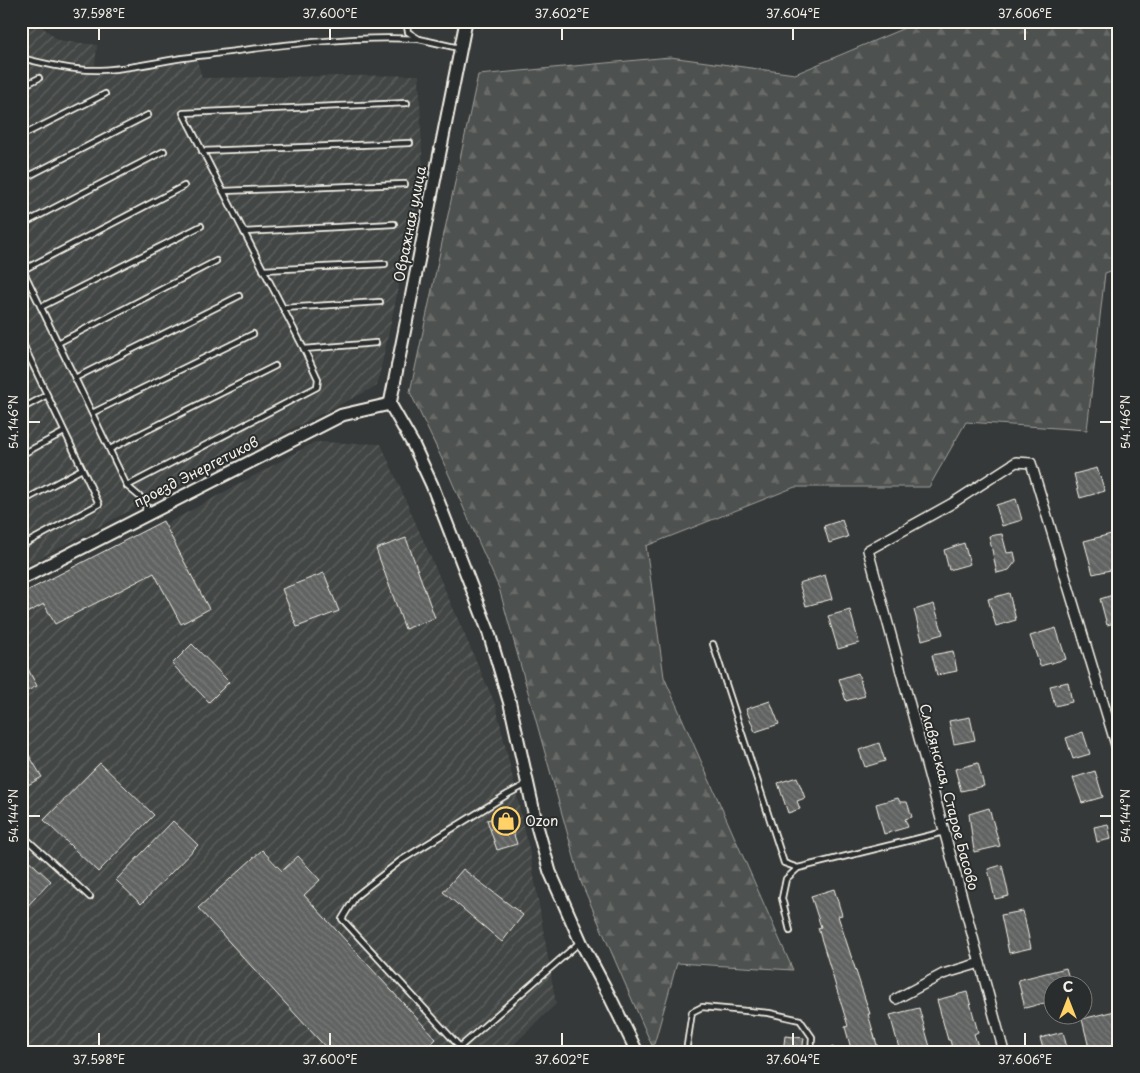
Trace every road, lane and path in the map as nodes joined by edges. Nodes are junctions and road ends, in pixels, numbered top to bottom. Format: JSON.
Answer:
{"nodes":[{"id":1,"x":406,"y":21,"type":"edge"},
{"id":2,"x":466,"y":21,"type":"edge"},
{"id":3,"x":419,"y":39,"type":"junction"},
{"id":4,"x":460,"y":48,"type":"junction"},
{"id":5,"x":21,"y":58,"type":"edge"},
{"id":6,"x":39,"y":78,"type":"dead end"},
{"id":7,"x":21,"y":87,"type":"edge"},
{"id":8,"x":105,"y":94,"type":"dead end"},
{"id":9,"x":407,"y":103,"type":"dead end"},
{"id":10,"x":148,"y":115,"type":"dead end"},
{"id":11,"x":21,"y":136,"type":"edge"},
{"id":12,"x":410,"y":144,"type":"dead end"},
{"id":13,"x":164,"y":151,"type":"dead end"},
{"id":14,"x":202,"y":151,"type":"junction"},
{"id":15,"x":21,"y":180,"type":"edge"},
{"id":16,"x":406,"y":184,"type":"dead end"},
{"id":17,"x":184,"y":186,"type":"dead end"},
{"id":18,"x":223,"y":191,"type":"junction"},
{"id":19,"x":394,"y":224,"type":"dead end"},
{"id":20,"x":21,"y":225,"type":"edge"},
{"id":21,"x":201,"y":226,"type":"dead end"},
{"id":22,"x":244,"y":232,"type":"junction"},
{"id":23,"x":216,"y":261,"type":"dead end"},
{"id":24,"x":386,"y":264,"type":"dead end"},
{"id":25,"x":22,"y":268,"type":"edge"},
{"id":26,"x":263,"y":270,"type":"junction"},
{"id":27,"x":239,"y":296,"type":"dead end"},
{"id":28,"x":380,"y":302,"type":"dead end"},
{"id":29,"x":41,"y":307,"type":"junction"},
{"id":30,"x":283,"y":308,"type":"junction"},
{"id":31,"x":253,"y":334,"type":"dead end"},
{"id":32,"x":21,"y":340,"type":"edge"},
{"id":33,"x":58,"y":343,"type":"junction"},
{"id":34,"x":376,"y":343,"type":"dead end"},
{"id":35,"x":304,"y":349,"type":"junction"},
{"id":36,"x":28,"y":354,"type":"junction"},
{"id":37,"x":21,"y":357,"type":"edge"},
{"id":38,"x":274,"y":366,"type":"dead end"},
{"id":39,"x":75,"y":378,"type":"junction"},
{"id":40,"x":47,"y":395,"type":"junction"},
{"id":41,"x":390,"y":404,"type":"junction"},
{"id":42,"x":21,"y":408,"type":"edge"},
{"id":43,"x":92,"y":413,"type":"junction"},
{"id":44,"x":64,"y":432,"type":"junction"},
{"id":45,"x":110,"y":449,"type":"junction"},
{"id":46,"x":21,"y":455,"type":"edge"},
{"id":47,"x":82,"y":469,"type":"junction"},
{"id":48,"x":127,"y":486,"type":"junction"},
{"id":49,"x":21,"y":502,"type":"edge"},
{"id":50,"x":145,"y":515,"type":"junction"},
{"id":51,"x":21,"y":546,"type":"edge"},
{"id":52,"x":21,"y":579,"type":"edge"},
{"id":53,"x":713,"y":644,"type":"dead end"},
{"id":54,"x":1119,"y":755,"type":"edge"},
{"id":55,"x":528,"y":783,"type":"junction"},
{"id":56,"x":944,"y":832,"type":"junction"},
{"id":57,"x":21,"y":834,"type":"edge"},
{"id":58,"x":798,"y":868,"type":"junction"},
{"id":59,"x":90,"y":897,"type":"dead end"},
{"id":60,"x":790,"y":931,"type":"dead end"},
{"id":61,"x":581,"y":942,"type":"junction"},
{"id":62,"x":980,"y":963,"type":"junction"},
{"id":63,"x":896,"y":999,"type":"dead end"},
{"id":64,"x":637,"y":1052,"type":"edge"},
{"id":65,"x":686,"y":1052,"type":"edge"},
{"id":66,"x":811,"y":1052,"type":"edge"},
{"id":67,"x":1004,"y":1052,"type":"edge"}],
"edges":[{"from":1,"to":3,"type":"lane"},
{"from":2,"to":4,"type":"street","name":"Овражная улица"},
{"from":3,"to":4,"type":"lane"},
{"from":3,"to":5,"type":"lane"},
{"from":4,"to":41,"type":"street","name":"Овражная улица"},
{"from":6,"to":7,"type":"lane"},
{"from":8,"to":11,"type":"lane"},
{"from":9,"to":14,"type":"lane"},
{"from":10,"to":15,"type":"lane"},
{"from":12,"to":14,"type":"lane"},
{"from":13,"to":20,"type":"lane"},
{"from":14,"to":18,"type":"lane"},
{"from":16,"to":18,"type":"lane"},
{"from":17,"to":25,"type":"lane"},
{"from":18,"to":22,"type":"lane"},
{"from":19,"to":22,"type":"lane"},
{"from":21,"to":29,"type":"lane"},
{"from":22,"to":26,"type":"lane"},
{"from":23,"to":33,"type":"lane"},
{"from":24,"to":26,"type":"lane"},
{"from":25,"to":29,"type":"lane"},
{"from":26,"to":30,"type":"lane"},
{"from":27,"to":39,"type":"lane"},
{"from":28,"to":30,"type":"lane"},
{"from":29,"to":33,"type":"lane"},
{"from":30,"to":35,"type":"lane"},
{"from":31,"to":43,"type":"lane"},
{"from":32,"to":36,"type":"lane"},
{"from":33,"to":39,"type":"lane"},
{"from":34,"to":35,"type":"lane"},
{"from":35,"to":48,"type":"lane"},
{"from":36,"to":37,"type":"lane"},
{"from":36,"to":40,"type":"lane"},
{"from":38,"to":45,"type":"lane"},
{"from":39,"to":43,"type":"lane"},
{"from":40,"to":42,"type":"lane"},
{"from":40,"to":44,"type":"lane"},
{"from":41,"to":50,"type":"street","name":"проезд Энергетиков"},
{"from":41,"to":55,"type":"street"},
{"from":43,"to":45,"type":"lane"},
{"from":44,"to":46,"type":"lane"},
{"from":44,"to":47,"type":"lane"},
{"from":45,"to":48,"type":"lane"},
{"from":47,"to":49,"type":"lane"},
{"from":47,"to":51,"type":"lane"},
{"from":48,"to":50,"type":"lane"},
{"from":50,"to":52,"type":"street","name":"проезд Энергетиков"},
{"from":53,"to":58,"type":"lane"},
{"from":54,"to":56,"type":"street","name":"Славянская, Старое Басово"},
{"from":55,"to":61,"type":"street"},
{"from":55,"to":61,"type":"lane"},
{"from":56,"to":58,"type":"lane"},
{"from":56,"to":62,"type":"street","name":"Славянская, Старое Басово"},
{"from":57,"to":59,"type":"lane"},
{"from":58,"to":60,"type":"lane"},
{"from":61,"to":64,"type":"street"},
{"from":62,"to":63,"type":"street"},
{"from":62,"to":67,"type":"street","name":"Славянская, Старое Басово"},
{"from":65,"to":66,"type":"lane"}]}
